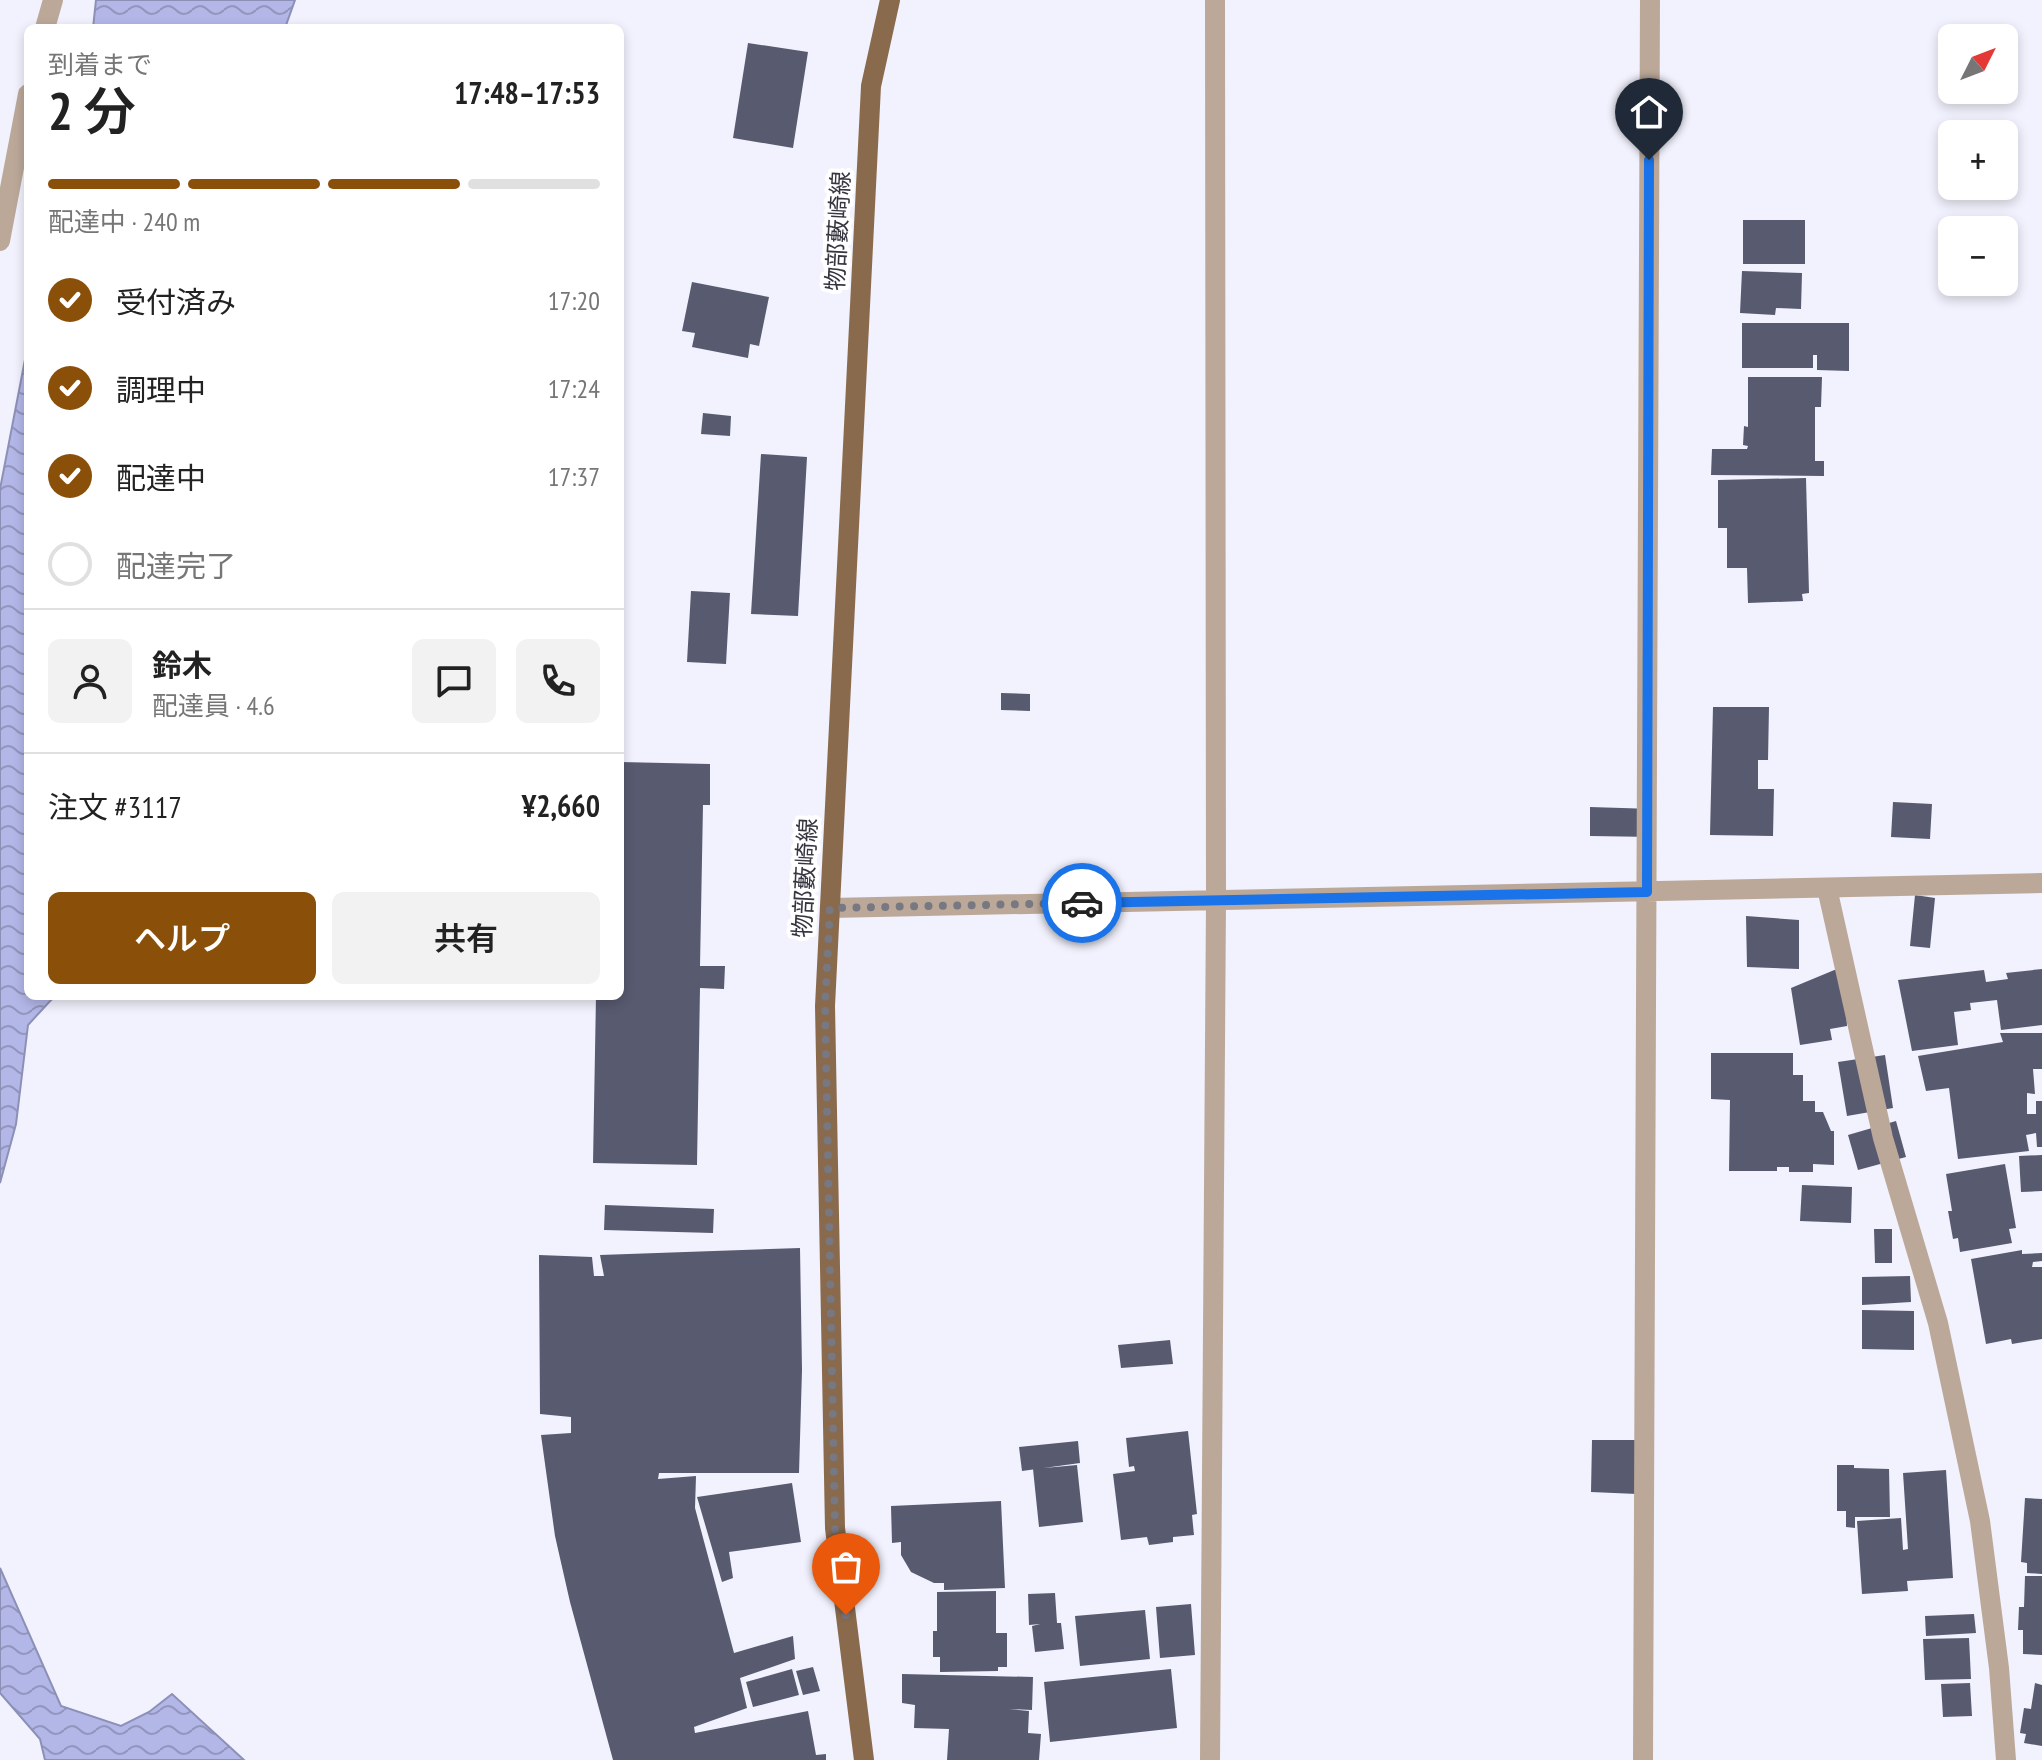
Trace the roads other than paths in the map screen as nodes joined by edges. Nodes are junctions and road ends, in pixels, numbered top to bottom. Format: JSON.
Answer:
{"nodes":[{"id":1,"x":53,"y":0,"type":"edge"},
{"id":2,"x":890,"y":0,"type":"edge"},
{"id":3,"x":1215,"y":0,"type":"edge"},
{"id":4,"x":1650,"y":0,"type":"edge"},
{"id":5,"x":46,"y":24,"type":"edge"},
{"id":6,"x":24,"y":115,"type":"edge"},
{"id":7,"x":0,"y":241,"type":"edge"},
{"id":8,"x":2042,"y":883,"type":"edge"},
{"id":9,"x":1827,"y":888,"type":"junction"},
{"id":10,"x":1647,"y":892,"type":"junction"},
{"id":11,"x":1216,"y":901,"type":"junction"},
{"id":12,"x":830,"y":908,"type":"junction"},
{"id":13,"x":864,"y":1760,"type":"edge"},
{"id":14,"x":1210,"y":1760,"type":"edge"},
{"id":15,"x":1643,"y":1760,"type":"edge"},
{"id":16,"x":2006,"y":1760,"type":"edge"}],
"edges":[{"from":1,"to":5,"type":"street"},
{"from":2,"to":12,"type":"main road","name":"物部藪崎線"},
{"from":3,"to":11,"type":"street"},
{"from":4,"to":10,"type":"street"},
{"from":6,"to":7,"type":"street"},
{"from":8,"to":9,"type":"street"},
{"from":9,"to":10,"type":"street"},
{"from":9,"to":16,"type":"street"},
{"from":10,"to":11,"type":"street"},
{"from":10,"to":15,"type":"street"},
{"from":11,"to":12,"type":"street"},
{"from":11,"to":14,"type":"street"},
{"from":12,"to":13,"type":"main road","name":"物部藪崎線"}]}
